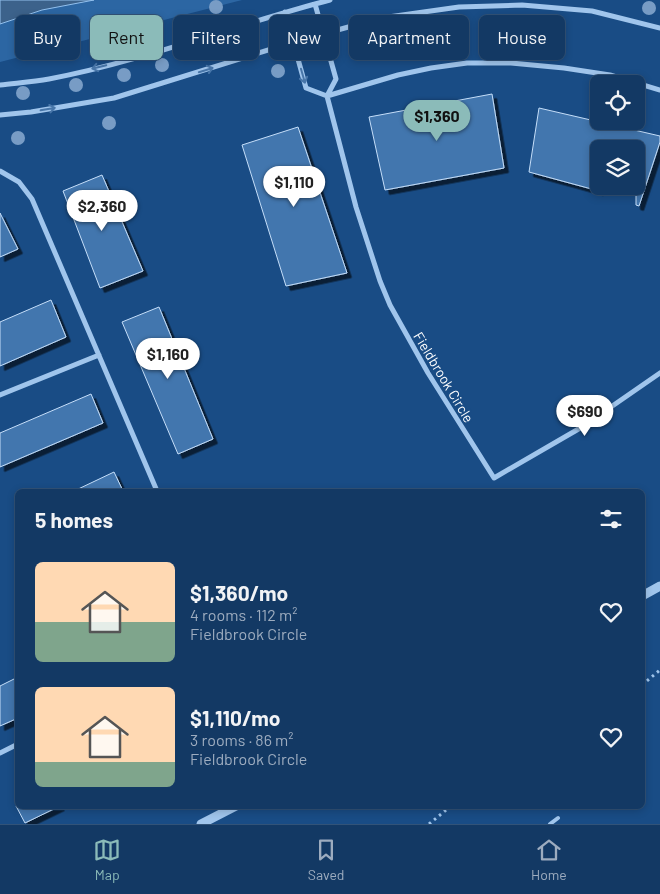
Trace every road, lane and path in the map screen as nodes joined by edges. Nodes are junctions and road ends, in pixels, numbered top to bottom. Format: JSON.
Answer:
{"nodes":[{"id":1,"x":330,"y":0,"type":"edge"},
{"id":2,"x":315,"y":4,"type":"junction"},
{"id":3,"x":285,"y":12,"type":"junction"},
{"id":4,"x":286,"y":15,"type":"edge"},
{"id":5,"x":318,"y":15,"type":"edge"},
{"id":6,"x":660,"y":28,"type":"edge"},
{"id":7,"x":339,"y":30,"type":"edge"},
{"id":8,"x":269,"y":50,"type":"edge"},
{"id":9,"x":299,"y":60,"type":"edge"},
{"id":10,"x":331,"y":60,"type":"edge"},
{"id":11,"x":0,"y":84,"type":"edge"},
{"id":12,"x":660,"y":90,"type":"edge"},
{"id":13,"x":327,"y":96,"type":"junction"},
{"id":14,"x":0,"y":115,"type":"edge"},
{"id":15,"x":0,"y":170,"type":"edge"},
{"id":16,"x":99,"y":355,"type":"junction"},
{"id":17,"x":660,"y":372,"type":"edge"},
{"id":18,"x":0,"y":396,"type":"edge"},
{"id":19,"x":156,"y":489,"type":"edge"},
{"id":20,"x":660,"y":586,"type":"edge"},
{"id":21,"x":645,"y":594,"type":"edge"},
{"id":22,"x":660,"y":670,"type":"edge"},
{"id":23,"x":645,"y":682,"type":"edge"},
{"id":24,"x":15,"y":746,"type":"edge"},
{"id":25,"x":0,"y":753,"type":"edge"},
{"id":26,"x":230,"y":809,"type":"edge"},
{"id":27,"x":448,"y":809,"type":"edge"},
{"id":28,"x":558,"y":818,"type":"dead end"},
{"id":29,"x":201,"y":824,"type":"edge"},
{"id":30,"x":430,"y":824,"type":"edge"},
{"id":31,"x":550,"y":824,"type":"edge"}],
"edges":[{"from":1,"to":2,"type":"street"},
{"from":2,"to":3,"type":"street"},
{"from":2,"to":5,"type":"street"},
{"from":3,"to":4,"type":"street"},
{"from":3,"to":11,"type":"street","one_way":true},
{"from":6,"to":7,"type":"street"},
{"from":14,"to":8,"type":"street","one_way":true},
{"from":9,"to":13,"type":"street","one_way":true},
{"from":10,"to":13,"type":"street"},
{"from":12,"to":13,"type":"street"},
{"from":13,"to":17,"type":"street","name":"Fieldbrook Circle"},
{"from":15,"to":16,"type":"street"},
{"from":16,"to":18,"type":"street"},
{"from":16,"to":19,"type":"street"},
{"from":20,"to":21,"type":"street"},
{"from":22,"to":23,"type":"path"},
{"from":24,"to":25,"type":"street"},
{"from":26,"to":29,"type":"street"},
{"from":27,"to":30,"type":"path"},
{"from":28,"to":31,"type":"lane"}]}
